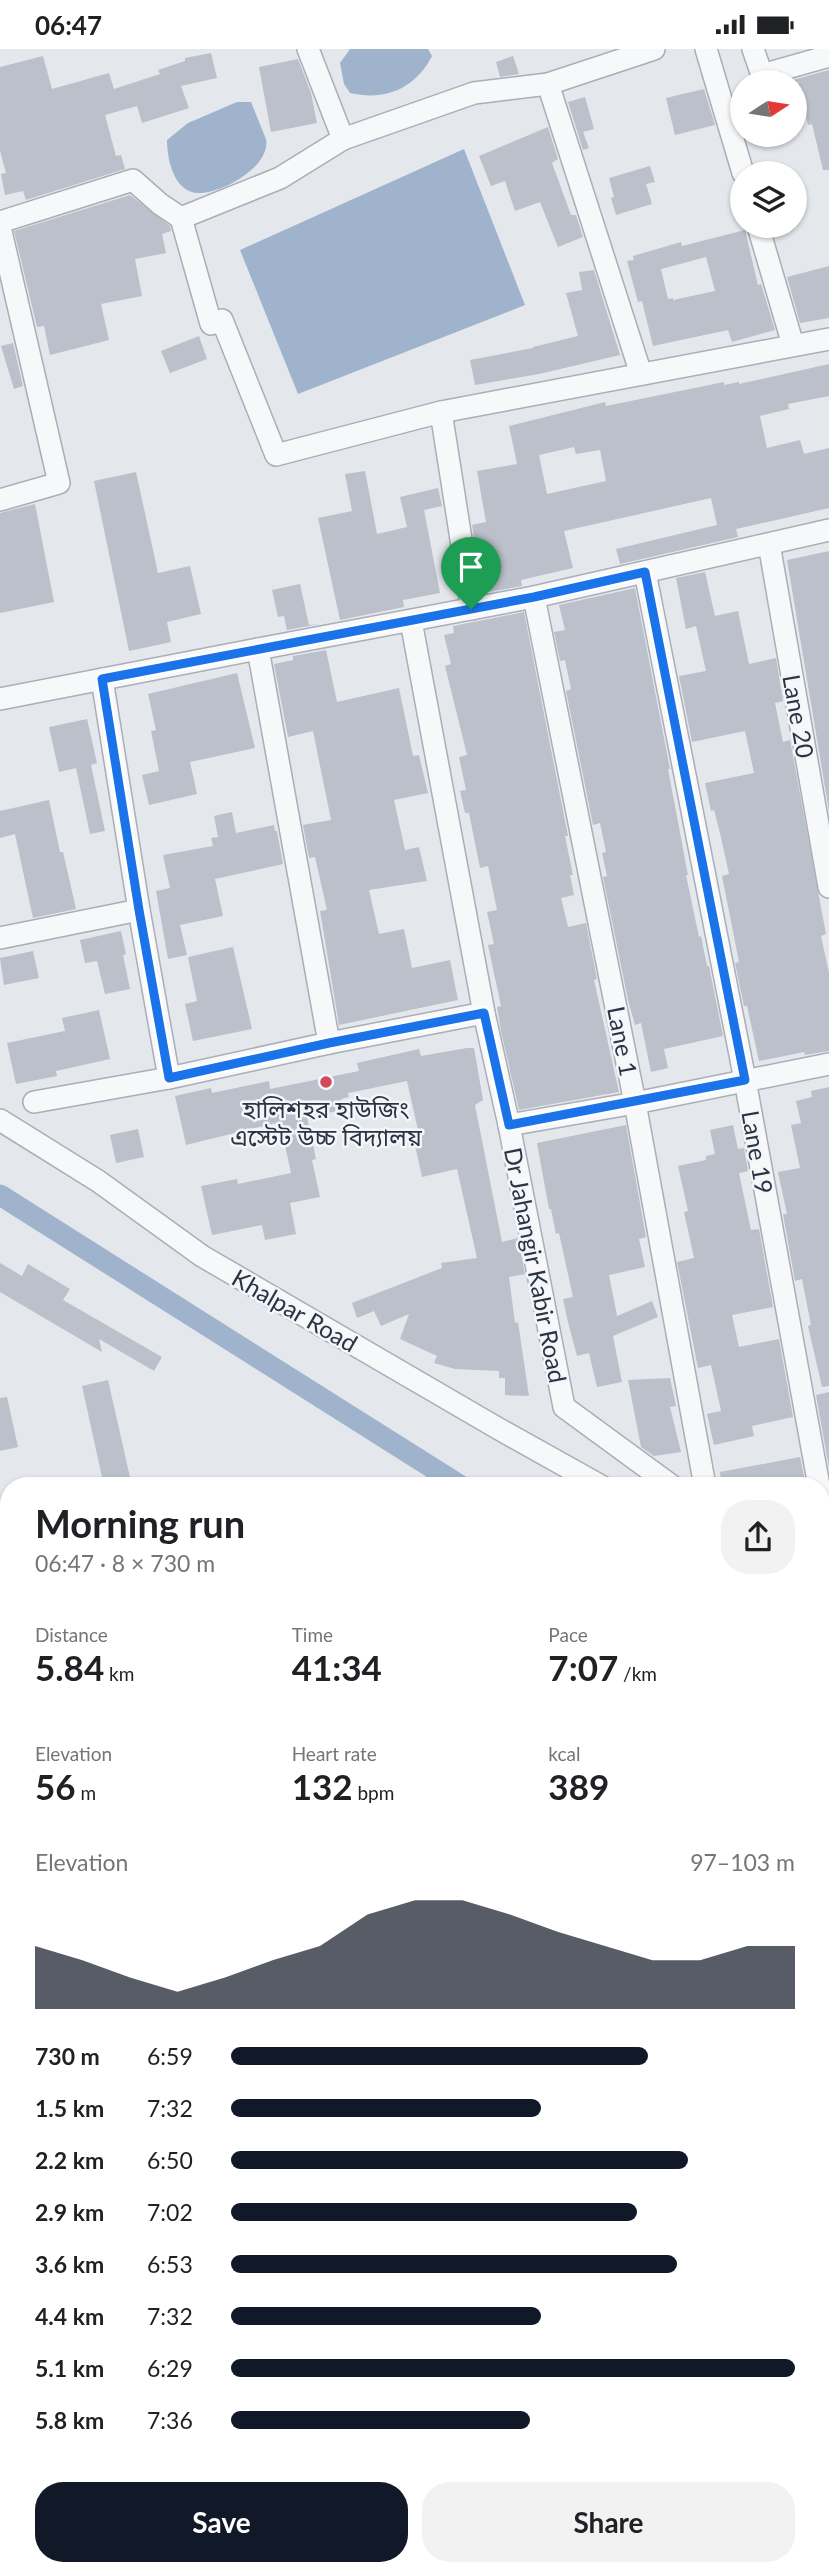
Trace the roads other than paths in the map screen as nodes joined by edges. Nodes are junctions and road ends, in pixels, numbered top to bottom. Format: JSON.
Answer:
{"nodes":[{"id":1,"x":308,"y":49,"type":"edge"},
{"id":2,"x":654,"y":49,"type":"edge"},
{"id":3,"x":706,"y":49,"type":"edge"},
{"id":4,"x":753,"y":49,"type":"edge"},
{"id":5,"x":828,"y":54,"type":"edge"},
{"id":6,"x":548,"y":84,"type":"junction"},
{"id":7,"x":343,"y":139,"type":"junction"},
{"id":8,"x":739,"y":161,"type":"edge"},
{"id":9,"x":181,"y":218,"type":"junction"},
{"id":10,"x":0,"y":224,"type":"edge"},
{"id":11,"x":762,"y":238,"type":"edge"},
{"id":12,"x":829,"y":339,"type":"edge"},
{"id":13,"x":793,"y":345,"type":"junction"},
{"id":14,"x":641,"y":374,"type":"junction"},
{"id":15,"x":440,"y":412,"type":"junction"},
{"id":16,"x":0,"y":500,"type":"edge"},
{"id":17,"x":829,"y":530,"type":"edge"},
{"id":18,"x":769,"y":544,"type":"junction"},
{"id":19,"x":645,"y":572,"type":"junction"},
{"id":20,"x":534,"y":597,"type":"junction"},
{"id":21,"x":471,"y":609,"type":"junction"},
{"id":22,"x":411,"y":621,"type":"junction"},
{"id":23,"x":258,"y":649,"type":"junction"},
{"id":24,"x":102,"y":679,"type":"junction"},
{"id":25,"x":0,"y":699,"type":"edge"},
{"id":26,"x":829,"y":887,"type":"edge"},
{"id":27,"x":139,"y":910,"type":"junction"},
{"id":28,"x":0,"y":938,"type":"edge"},
{"id":29,"x":484,"y":1013,"type":"junction"},
{"id":30,"x":329,"y":1043,"type":"junction"},
{"id":31,"x":829,"y":1064,"type":"edge"},
{"id":32,"x":169,"y":1078,"type":"junction"},
{"id":33,"x":745,"y":1080,"type":"junction"},
{"id":34,"x":34,"y":1102,"type":"dead end"},
{"id":35,"x":635,"y":1103,"type":"junction"},
{"id":36,"x":0,"y":1120,"type":"edge"},
{"id":37,"x":509,"y":1125,"type":"junction"},
{"id":38,"x":585,"y":1477,"type":"edge"},
{"id":39,"x":660,"y":1477,"type":"edge"},
{"id":40,"x":703,"y":1477,"type":"edge"},
{"id":41,"x":817,"y":1477,"type":"edge"}],
"edges":[{"from":1,"to":7,"type":"street"},
{"from":2,"to":6,"type":"street"},
{"from":3,"to":8,"type":"street"},
{"from":4,"to":5,"type":"street"},
{"from":6,"to":7,"type":"street"},
{"from":6,"to":14,"type":"street"},
{"from":7,"to":9,"type":"street"},
{"from":9,"to":10,"type":"street"},
{"from":9,"to":15,"type":"street"},
{"from":10,"to":16,"type":"street"},
{"from":11,"to":13,"type":"street"},
{"from":12,"to":13,"type":"street"},
{"from":13,"to":14,"type":"street"},
{"from":14,"to":15,"type":"street"},
{"from":15,"to":21,"type":"street"},
{"from":17,"to":18,"type":"street"},
{"from":18,"to":19,"type":"street"},
{"from":18,"to":26,"type":"street","name":"Lane 20"},
{"from":19,"to":20,"type":"street"},
{"from":19,"to":33,"type":"street","name":"Lane 19"},
{"from":20,"to":21,"type":"street"},
{"from":20,"to":35,"type":"street","name":"Lane 1"},
{"from":21,"to":22,"type":"street"},
{"from":22,"to":23,"type":"street"},
{"from":22,"to":29,"type":"street","name":"Dr Jahangir Kabir Road"},
{"from":23,"to":24,"type":"street"},
{"from":23,"to":30,"type":"street"},
{"from":24,"to":25,"type":"street"},
{"from":24,"to":27,"type":"street"},
{"from":27,"to":28,"type":"street"},
{"from":27,"to":32,"type":"street"},
{"from":29,"to":30,"type":"street"},
{"from":29,"to":37,"type":"street","name":"Dr Jahangir Kabir Road"},
{"from":30,"to":32,"type":"street"},
{"from":31,"to":33,"type":"street"},
{"from":32,"to":34,"type":"street"},
{"from":33,"to":35,"type":"street"},
{"from":33,"to":41,"type":"street","name":"Lane 19"},
{"from":35,"to":37,"type":"street"},
{"from":35,"to":40,"type":"street","name":"Lane 1"},
{"from":36,"to":38,"type":"street","name":"Khalpar Road"},
{"from":37,"to":39,"type":"street","name":"Dr Jahangir Kabir Road"}]}
